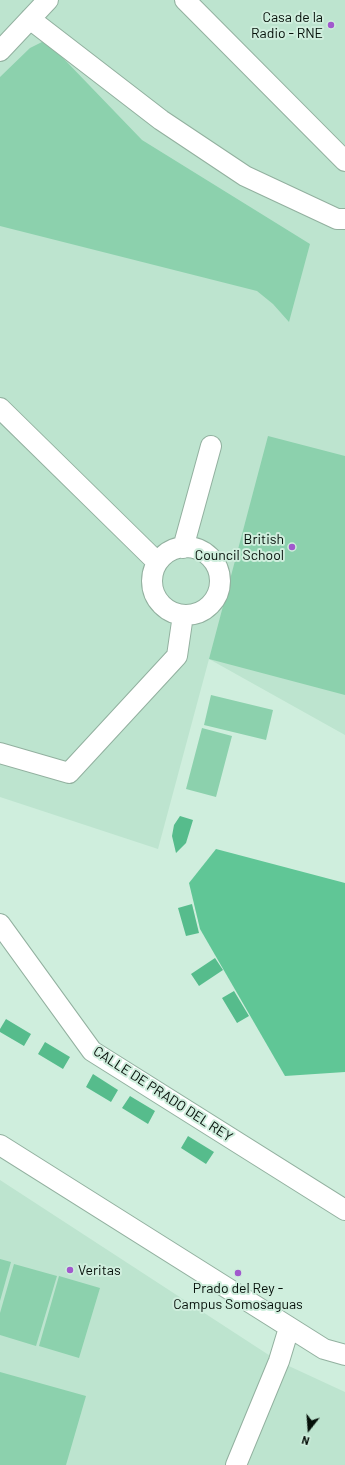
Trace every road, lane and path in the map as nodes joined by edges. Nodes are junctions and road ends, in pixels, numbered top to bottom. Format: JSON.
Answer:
{"nodes":[{"id":1,"x":48,"y":0,"type":"edge"},
{"id":2,"x":185,"y":0,"type":"edge"},
{"id":3,"x":30,"y":19,"type":"junction"},
{"id":4,"x":0,"y":51,"type":"edge"},
{"id":5,"x":345,"y":161,"type":"edge"},
{"id":6,"x":345,"y":219,"type":"edge"},
{"id":7,"x":0,"y":408,"type":"edge"},
{"id":8,"x":211,"y":446,"type":"dead end"},
{"id":9,"x":183,"y":548,"type":"junction"},
{"id":10,"x":157,"y":562,"type":"junction"},
{"id":11,"x":183,"y":615,"type":"junction"},
{"id":12,"x":0,"y":753,"type":"edge"},
{"id":13,"x":0,"y":924,"type":"edge"},
{"id":14,"x":0,"y":1145,"type":"edge"},
{"id":15,"x":345,"y":1210,"type":"edge"},
{"id":16,"x":289,"y":1328,"type":"junction"},
{"id":17,"x":345,"y":1355,"type":"edge"},
{"id":18,"x":236,"y":1465,"type":"edge"}],
"edges":[{"from":1,"to":3,"type":"street"},
{"from":2,"to":5,"type":"street"},
{"from":3,"to":4,"type":"street"},
{"from":3,"to":6,"type":"street"},
{"from":7,"to":10,"type":"street"},
{"from":8,"to":9,"type":"street"},
{"from":9,"to":10,"type":"street"},
{"from":9,"to":11,"type":"street"},
{"from":10,"to":11,"type":"street"},
{"from":11,"to":12,"type":"street"},
{"from":13,"to":15,"type":"street","name":"CALLE DE PRADO DEL REY"},
{"from":14,"to":16,"type":"street"},
{"from":16,"to":17,"type":"street"},
{"from":16,"to":18,"type":"street"}]}
